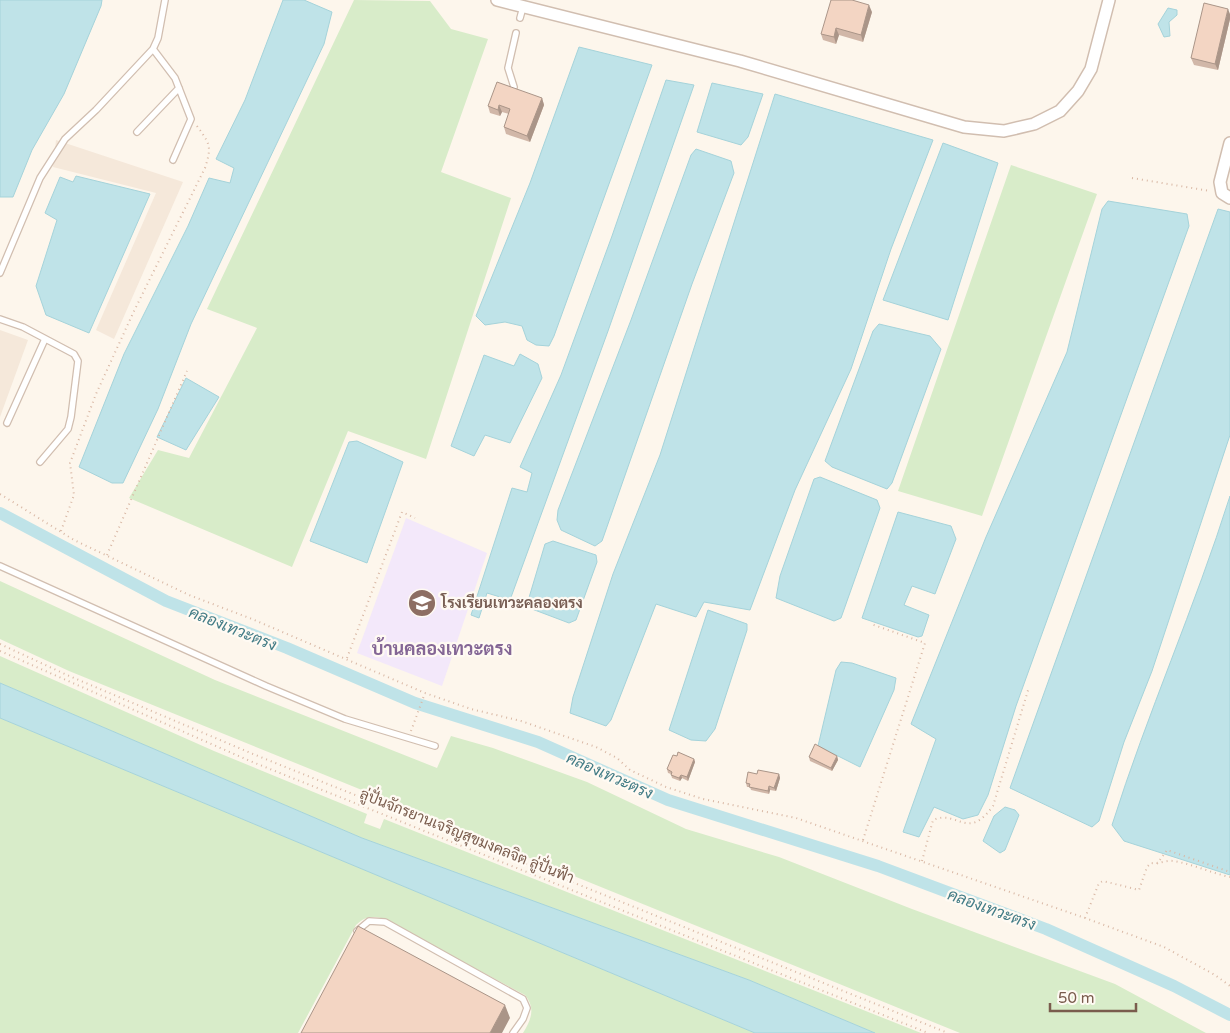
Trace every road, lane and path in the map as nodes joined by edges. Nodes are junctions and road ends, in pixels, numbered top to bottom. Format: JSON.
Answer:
{"nodes":[{"id":1,"x":165,"y":0,"type":"edge"},
{"id":2,"x":496,"y":0,"type":"edge"},
{"id":3,"x":1109,"y":0,"type":"edge"},
{"id":4,"x":524,"y":7,"type":"junction"},
{"id":5,"x":520,"y":18,"type":"dead end"},
{"id":6,"x":516,"y":33,"type":"dead end"},
{"id":7,"x":153,"y":49,"type":"junction"},
{"id":8,"x":514,"y":86,"type":"edge"},
{"id":9,"x":179,"y":88,"type":"junction"},
{"id":10,"x":192,"y":119,"type":"junction"},
{"id":11,"x":137,"y":132,"type":"dead end"},
{"id":12,"x":1230,"y":144,"type":"edge"},
{"id":13,"x":173,"y":160,"type":"dead end"},
{"id":14,"x":1132,"y":178,"type":"dead end"},
{"id":15,"x":1226,"y":196,"type":"edge"},
{"id":16,"x":0,"y":273,"type":"edge"},
{"id":17,"x":0,"y":319,"type":"edge"},
{"id":18,"x":45,"y":339,"type":"junction"},
{"id":19,"x":187,"y":371,"type":"dead end"},
{"id":20,"x":7,"y":423,"type":"dead end"},
{"id":21,"x":40,"y":462,"type":"dead end"},
{"id":22,"x":0,"y":494,"type":"edge"},
{"id":23,"x":415,"y":518,"type":"dead end"},
{"id":24,"x":61,"y":531,"type":"junction"},
{"id":25,"x":107,"y":555,"type":"junction"},
{"id":26,"x":0,"y":566,"type":"edge"},
{"id":27,"x":870,"y":624,"type":"dead end"},
{"id":28,"x":0,"y":644,"type":"edge"},
{"id":29,"x":0,"y":651,"type":"edge"},
{"id":30,"x":346,"y":658,"type":"junction"},
{"id":31,"x":1029,"y":687,"type":"dead end"},
{"id":32,"x":425,"y":693,"type":"junction"},
{"id":33,"x":413,"y":724,"type":"dead end"},
{"id":34,"x":435,"y":746,"type":"dead end"},
{"id":35,"x":863,"y":840,"type":"junction"},
{"id":36,"x":922,"y":860,"type":"junction"},
{"id":37,"x":1157,"y":864,"type":"junction"},
{"id":38,"x":1230,"y":872,"type":"edge"},
{"id":39,"x":1230,"y":878,"type":"edge"},
{"id":40,"x":1085,"y":918,"type":"junction"},
{"id":41,"x":352,"y":940,"type":"edge"},
{"id":42,"x":1230,"y":986,"type":"edge"},
{"id":43,"x":513,"y":1033,"type":"edge"},
{"id":44,"x":928,"y":1033,"type":"edge"},
{"id":45,"x":948,"y":1033,"type":"edge"}],
"edges":[{"from":1,"to":7,"type":"lane"},
{"from":2,"to":4,"type":"street"},
{"from":3,"to":4,"type":"street"},
{"from":4,"to":5,"type":"lane"},
{"from":6,"to":8,"type":"lane"},
{"from":7,"to":9,"type":"lane"},
{"from":7,"to":16,"type":"lane"},
{"from":9,"to":10,"type":"lane"},
{"from":9,"to":11,"type":"lane"},
{"from":10,"to":13,"type":"lane"},
{"from":10,"to":24,"type":"path"},
{"from":12,"to":15,"type":"street"},
{"from":14,"to":15,"type":"path"},
{"from":17,"to":18,"type":"lane"},
{"from":18,"to":20,"type":"lane"},
{"from":18,"to":21,"type":"lane"},
{"from":19,"to":25,"type":"path"},
{"from":22,"to":24,"type":"path"},
{"from":23,"to":30,"type":"path"},
{"from":24,"to":25,"type":"path"},
{"from":25,"to":30,"type":"path"},
{"from":26,"to":34,"type":"lane"},
{"from":27,"to":35,"type":"path"},
{"from":28,"to":45,"type":"path"},
{"from":29,"to":44,"type":"path","name":"ลู่ปั่นจักรยานเจริญสุขมงคลจิต ลู่ปั่นฟ้า"},
{"from":30,"to":32,"type":"path"},
{"from":31,"to":36,"type":"path"},
{"from":32,"to":33,"type":"path"},
{"from":32,"to":35,"type":"path"},
{"from":35,"to":36,"type":"path"},
{"from":36,"to":40,"type":"path"},
{"from":37,"to":38,"type":"path"},
{"from":37,"to":39,"type":"path"},
{"from":37,"to":40,"type":"path"},
{"from":40,"to":42,"type":"path"},
{"from":41,"to":43,"type":"lane"}]}
